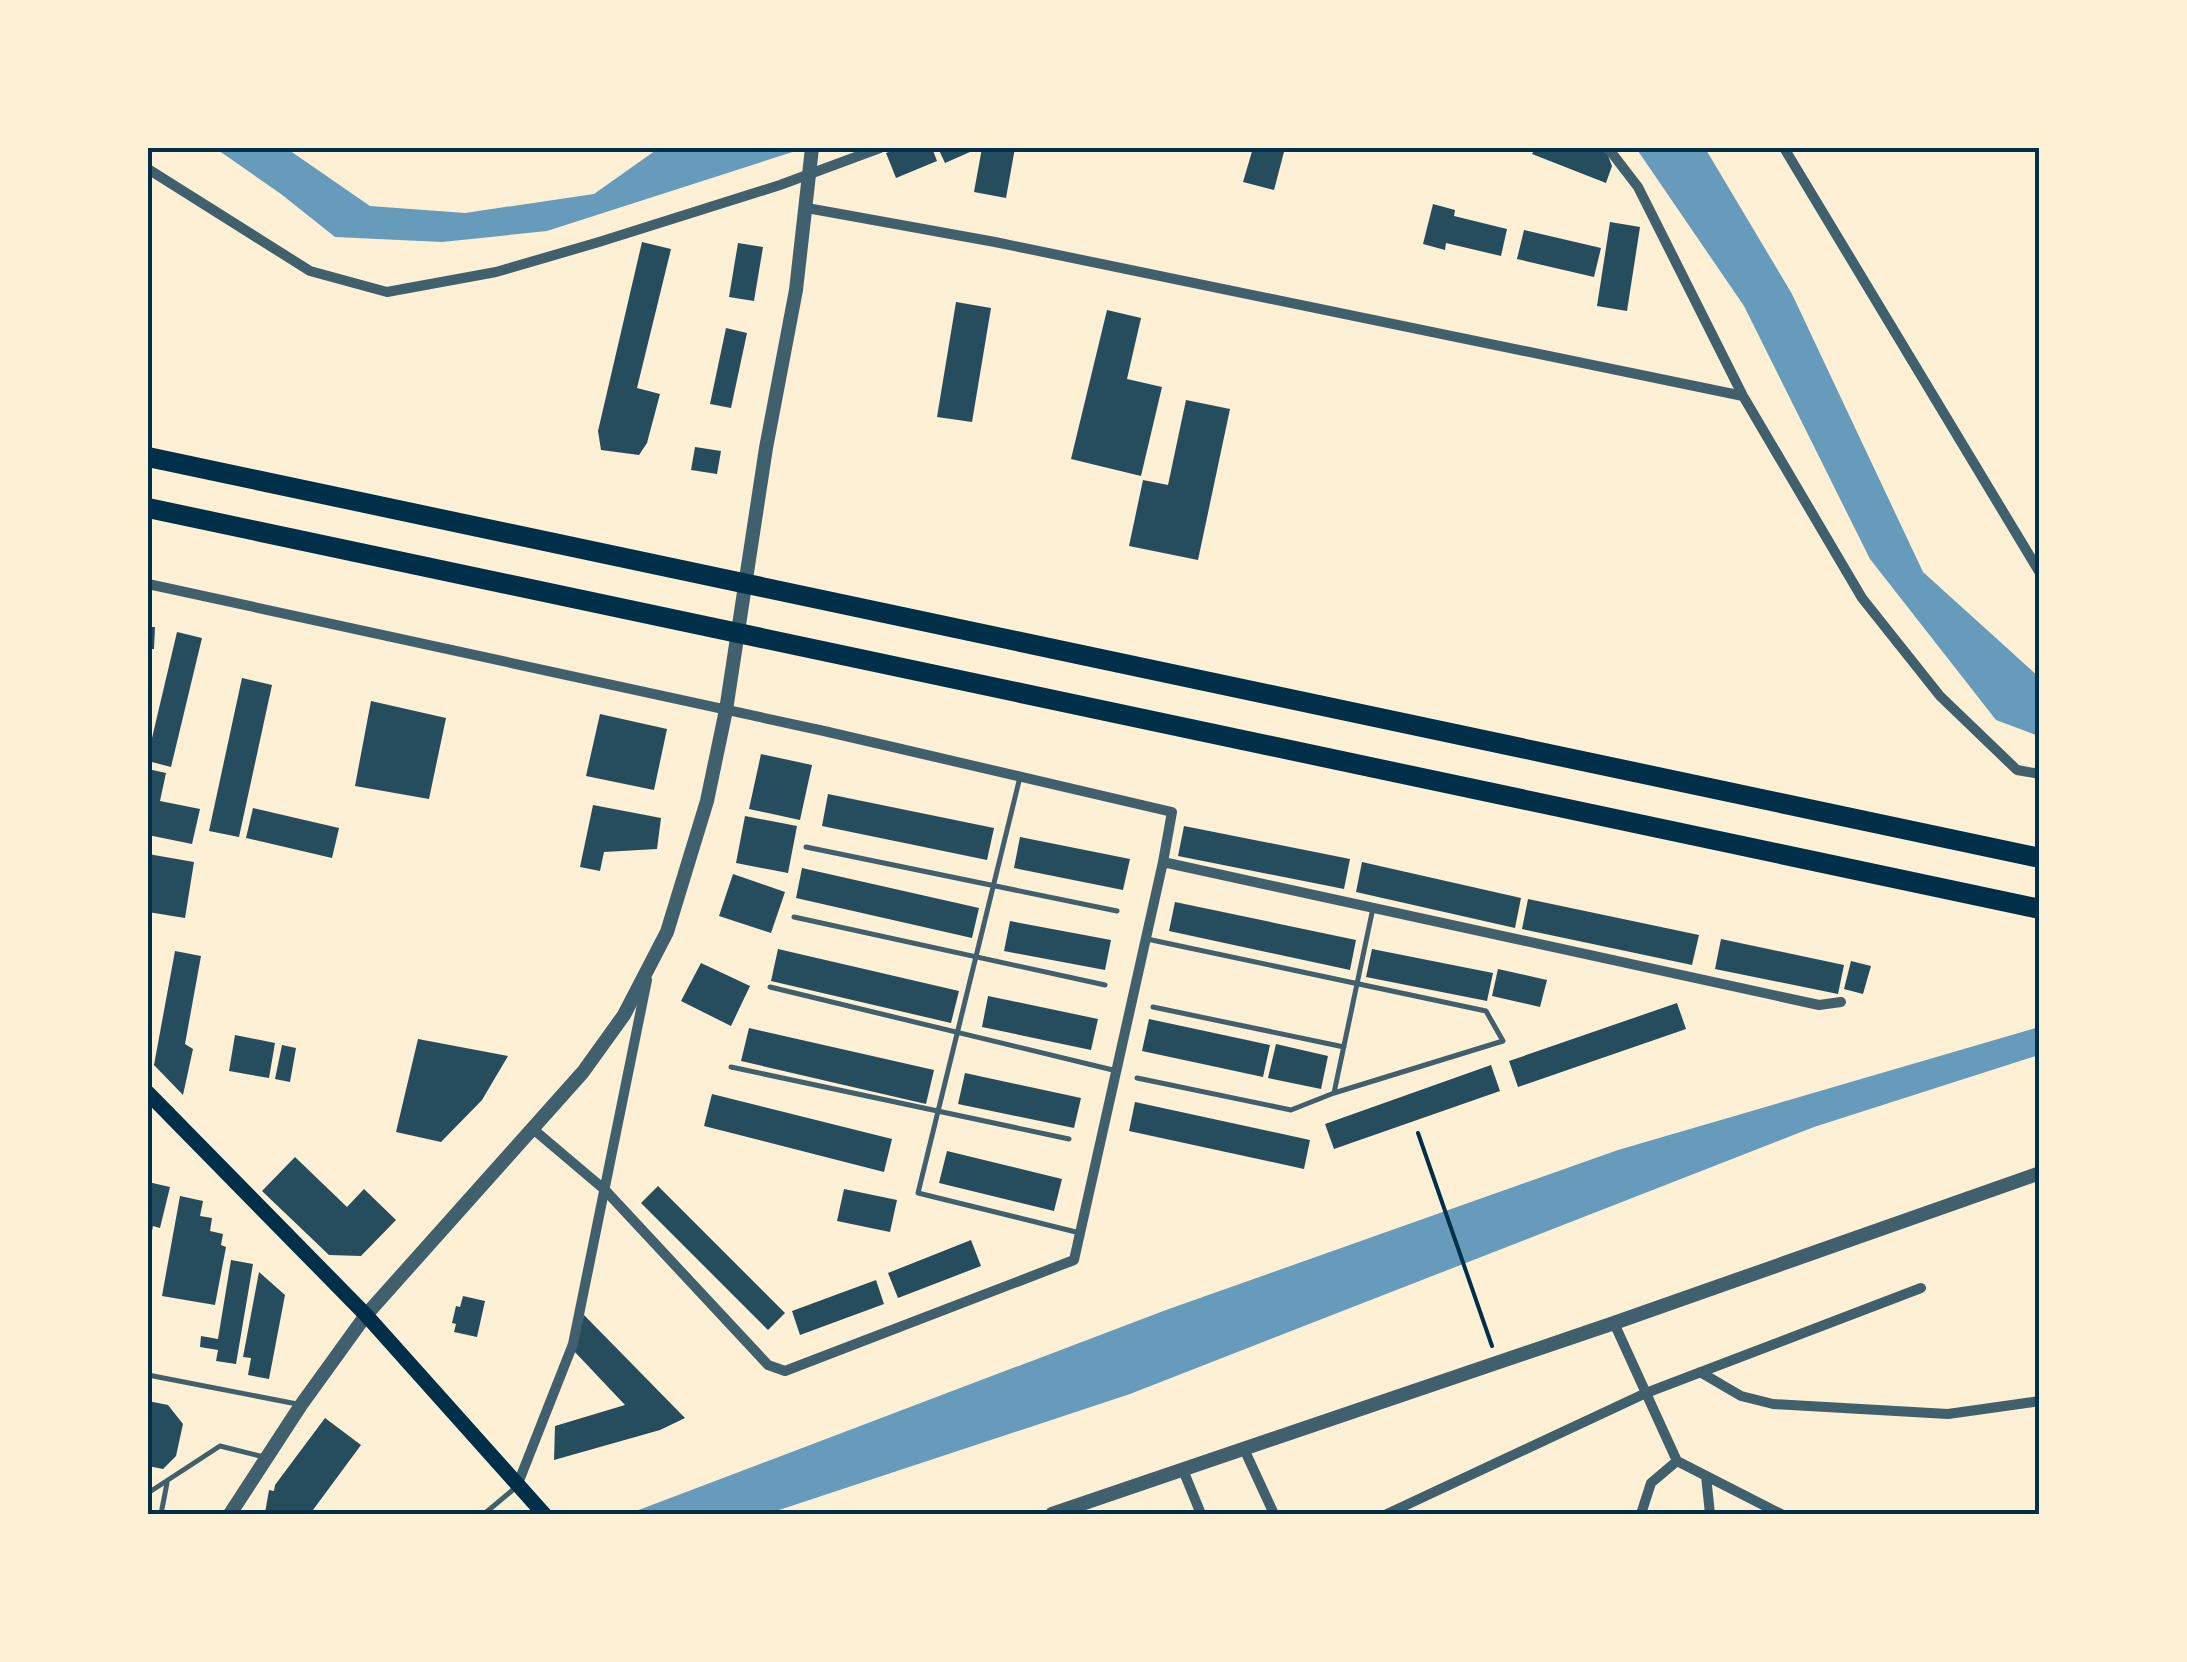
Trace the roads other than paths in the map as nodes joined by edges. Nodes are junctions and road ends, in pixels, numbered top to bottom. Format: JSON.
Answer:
{"nodes":[{"id":1,"x":812,"y":148,"type":"edge"},
{"id":2,"x":880,"y":148,"type":"edge"},
{"id":3,"x":1608,"y":148,"type":"edge"},
{"id":4,"x":1784,"y":148,"type":"edge"},
{"id":5,"x":148,"y":169,"type":"edge"},
{"id":6,"x":808,"y":200,"type":"junction"},
{"id":7,"x":1744,"y":396,"type":"junction"},
{"id":8,"x":148,"y":457,"type":"edge"},
{"id":9,"x":148,"y":508,"type":"edge"},
{"id":10,"x":2040,"y":574,"type":"edge"},
{"id":11,"x":148,"y":584,"type":"edge"},
{"id":12,"x":726,"y":710,"type":"junction"},
{"id":13,"x":2040,"y":774,"type":"edge"},
{"id":14,"x":1020,"y":777,"type":"junction"},
{"id":15,"x":806,"y":847,"type":"dead end"},
{"id":16,"x":2040,"y":858,"type":"edge"},
{"id":17,"x":1163,"y":862,"type":"junction"},
{"id":18,"x":994,"y":885,"type":"junction"},
{"id":19,"x":1373,"y":908,"type":"junction"},
{"id":20,"x":2040,"y":909,"type":"edge"},
{"id":21,"x":1117,"y":910,"type":"dead end"},
{"id":22,"x":794,"y":917,"type":"dead end"},
{"id":23,"x":1146,"y":938,"type":"junction"},
{"id":24,"x":976,"y":956,"type":"junction"},
{"id":25,"x":650,"y":964,"type":"junction"},
{"id":26,"x":1357,"y":984,"type":"junction"},
{"id":27,"x":1106,"y":985,"type":"dead end"},
{"id":28,"x":770,"y":987,"type":"dead end"},
{"id":29,"x":1841,"y":1002,"type":"dead end"},
{"id":30,"x":1153,"y":1007,"type":"dead end"},
{"id":31,"x":957,"y":1032,"type":"junction"},
{"id":32,"x":1344,"y":1048,"type":"junction"},
{"id":33,"x":730,"y":1067,"type":"dead end"},
{"id":34,"x":1116,"y":1071,"type":"junction"},
{"id":35,"x":1137,"y":1078,"type":"dead end"},
{"id":36,"x":148,"y":1093,"type":"edge"},
{"id":37,"x":1334,"y":1094,"type":"junction"},
{"id":38,"x":938,"y":1112,"type":"junction"},
{"id":39,"x":533,"y":1129,"type":"junction"},
{"id":40,"x":1069,"y":1139,"type":"dead end"},
{"id":41,"x":2040,"y":1172,"type":"edge"},
{"id":42,"x":605,"y":1190,"type":"junction"},
{"id":43,"x":1080,"y":1233,"type":"junction"},
{"id":44,"x":1922,"y":1288,"type":"dead end"},
{"id":45,"x":366,"y":1315,"type":"junction"},
{"id":46,"x":1614,"y":1323,"type":"junction"},
{"id":47,"x":1700,"y":1372,"type":"junction"},
{"id":48,"x":148,"y":1374,"type":"edge"},
{"id":49,"x":1646,"y":1393,"type":"junction"},
{"id":50,"x":2040,"y":1401,"type":"edge"},
{"id":51,"x":302,"y":1405,"type":"junction"},
{"id":52,"x":1244,"y":1449,"type":"junction"},
{"id":53,"x":266,"y":1457,"type":"junction"},
{"id":54,"x":1677,"y":1461,"type":"junction"},
{"id":55,"x":1183,"y":1470,"type":"junction"},
{"id":56,"x":1706,"y":1476,"type":"junction"},
{"id":57,"x":167,"y":1484,"type":"junction"},
{"id":58,"x":517,"y":1486,"type":"junction"},
{"id":59,"x":148,"y":1493,"type":"edge"},
{"id":60,"x":161,"y":1514,"type":"edge"},
{"id":61,"x":230,"y":1514,"type":"edge"},
{"id":62,"x":484,"y":1514,"type":"edge"},
{"id":63,"x":544,"y":1514,"type":"edge"},
{"id":64,"x":1052,"y":1514,"type":"edge"},
{"id":65,"x":1201,"y":1514,"type":"edge"},
{"id":66,"x":1274,"y":1514,"type":"edge"},
{"id":67,"x":1387,"y":1514,"type":"edge"},
{"id":68,"x":1642,"y":1514,"type":"edge"},
{"id":69,"x":1710,"y":1514,"type":"edge"},
{"id":70,"x":1781,"y":1514,"type":"edge"}],
"edges":[{"from":1,"to":6,"type":"street"},
{"from":2,"to":5,"type":"street"},
{"from":3,"to":7,"type":"street"},
{"from":4,"to":10,"type":"street"},
{"from":6,"to":7,"type":"street"},
{"from":6,"to":12,"type":"street"},
{"from":7,"to":13,"type":"street"},
{"from":8,"to":16,"type":"highway"},
{"from":9,"to":20,"type":"highway"},
{"from":11,"to":12,"type":"street"},
{"from":12,"to":14,"type":"street"},
{"from":12,"to":25,"type":"street"},
{"from":14,"to":17,"type":"street"},
{"from":14,"to":18,"type":"lane"},
{"from":15,"to":18,"type":"lane"},
{"from":17,"to":19,"type":"street"},
{"from":17,"to":23,"type":"street"},
{"from":18,"to":21,"type":"lane"},
{"from":18,"to":24,"type":"lane"},
{"from":19,"to":26,"type":"lane"},
{"from":19,"to":29,"type":"street"},
{"from":22,"to":24,"type":"lane"},
{"from":23,"to":26,"type":"lane"},
{"from":23,"to":34,"type":"street"},
{"from":24,"to":27,"type":"lane"},
{"from":24,"to":31,"type":"lane"},
{"from":25,"to":39,"type":"street"},
{"from":25,"to":42,"type":"street"},
{"from":26,"to":32,"type":"lane"},
{"from":26,"to":37,"type":"lane"},
{"from":28,"to":31,"type":"lane"},
{"from":30,"to":32,"type":"lane"},
{"from":31,"to":34,"type":"lane"},
{"from":31,"to":38,"type":"lane"},
{"from":32,"to":37,"type":"lane"},
{"from":33,"to":38,"type":"lane"},
{"from":34,"to":43,"type":"street"},
{"from":35,"to":37,"type":"lane"},
{"from":36,"to":45,"type":"main road"},
{"from":38,"to":40,"type":"lane"},
{"from":38,"to":43,"type":"lane"},
{"from":39,"to":42,"type":"street"},
{"from":39,"to":45,"type":"street"},
{"from":41,"to":46,"type":"street"},
{"from":42,"to":43,"type":"street"},
{"from":42,"to":58,"type":"street"},
{"from":44,"to":47,"type":"street"},
{"from":45,"to":51,"type":"street"},
{"from":45,"to":58,"type":"main road"},
{"from":46,"to":49,"type":"street"},
{"from":46,"to":52,"type":"street"},
{"from":47,"to":49,"type":"street"},
{"from":47,"to":50,"type":"street"},
{"from":48,"to":51,"type":"lane"},
{"from":49,"to":54,"type":"street"},
{"from":49,"to":67,"type":"street"},
{"from":51,"to":53,"type":"street"},
{"from":52,"to":55,"type":"street"},
{"from":52,"to":66,"type":"street"},
{"from":53,"to":57,"type":"lane"},
{"from":53,"to":61,"type":"street"},
{"from":54,"to":56,"type":"street"},
{"from":54,"to":68,"type":"street"},
{"from":55,"to":64,"type":"street"},
{"from":55,"to":65,"type":"street"},
{"from":56,"to":69,"type":"street"},
{"from":56,"to":70,"type":"street"},
{"from":57,"to":59,"type":"lane"},
{"from":57,"to":60,"type":"lane"},
{"from":58,"to":62,"type":"lane"},
{"from":58,"to":63,"type":"main road"}]}
